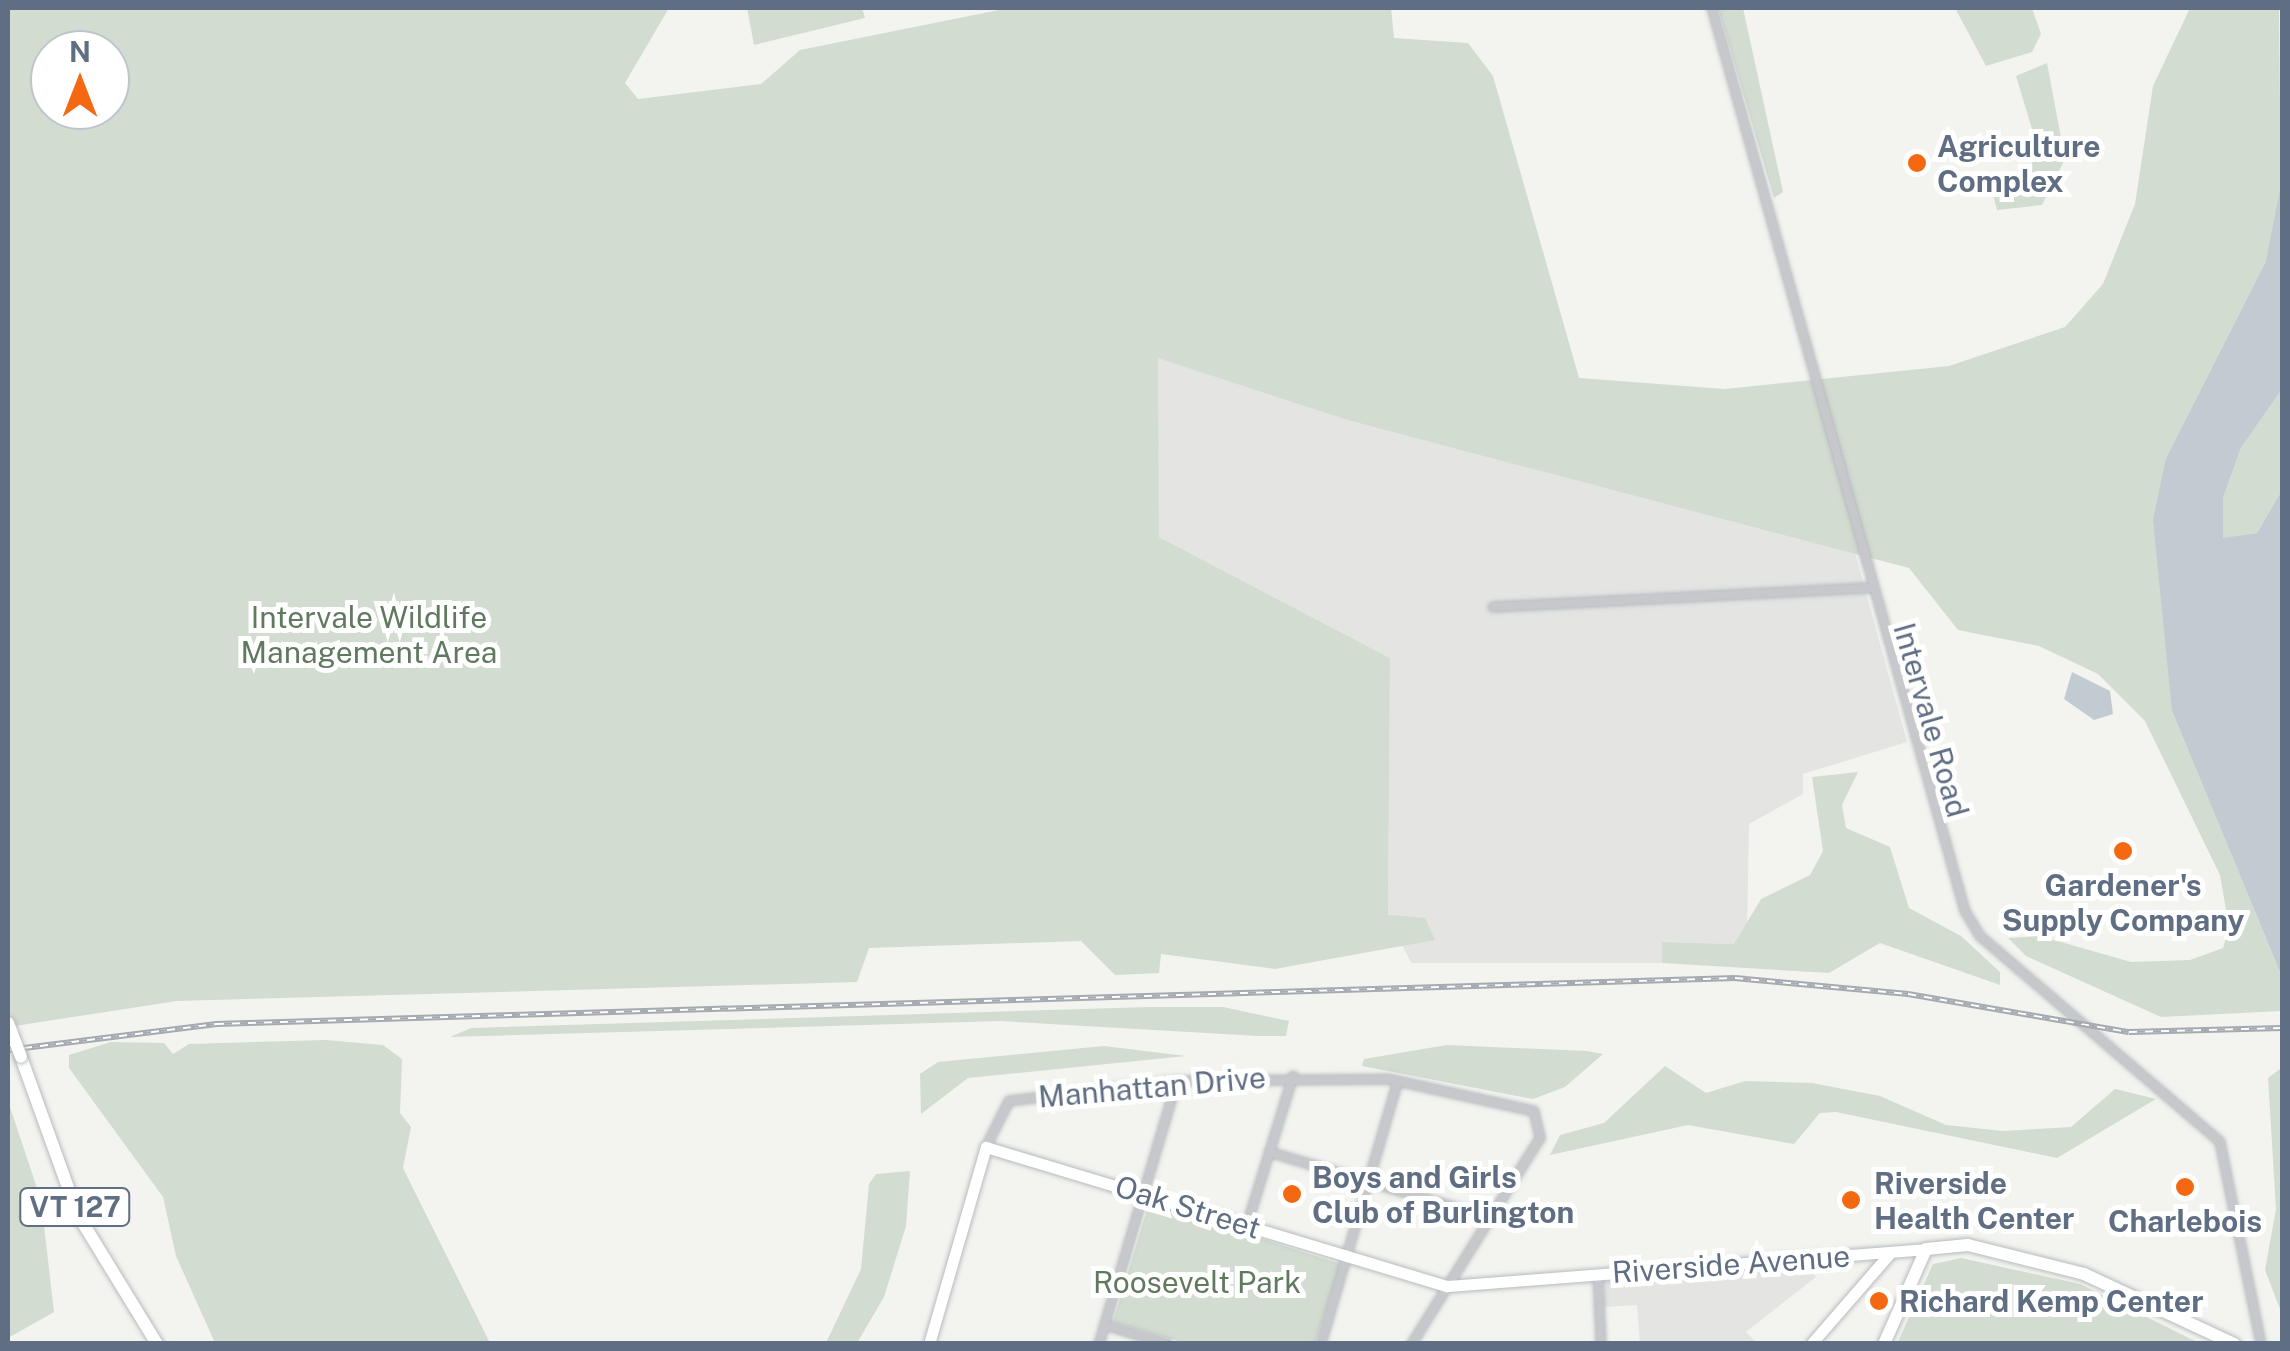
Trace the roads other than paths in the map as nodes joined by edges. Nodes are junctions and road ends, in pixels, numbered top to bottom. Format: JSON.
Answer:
{"nodes":[{"id":1,"x":1712,"y":8,"type":"edge"},
{"id":2,"x":1869,"y":588,"type":"junction"},
{"id":3,"x":1493,"y":607,"type":"dead end"},
{"id":4,"x":8,"y":1022,"type":"edge"},
{"id":5,"x":1293,"y":1076,"type":"junction"},
{"id":6,"x":1398,"y":1080,"type":"junction"},
{"id":7,"x":1177,"y":1081,"type":"junction"},
{"id":8,"x":986,"y":1147,"type":"junction"},
{"id":9,"x":1269,"y":1152,"type":"junction"},
{"id":10,"x":1369,"y":1182,"type":"junction"},
{"id":11,"x":1144,"y":1194,"type":"junction"},
{"id":12,"x":1490,"y":1218,"type":"junction"},
{"id":13,"x":1247,"y":1224,"type":"junction"},
{"id":14,"x":1926,"y":1249,"type":"junction"},
{"id":15,"x":1891,"y":1252,"type":"junction"},
{"id":16,"x":1347,"y":1255,"type":"junction"},
{"id":17,"x":1598,"y":1274,"type":"junction"},
{"id":18,"x":1448,"y":1286,"type":"junction"},
{"id":19,"x":1104,"y":1325,"type":"junction"},
{"id":20,"x":157,"y":1344,"type":"edge"},
{"id":21,"x":929,"y":1344,"type":"edge"},
{"id":22,"x":1099,"y":1344,"type":"edge"},
{"id":23,"x":1168,"y":1344,"type":"edge"},
{"id":24,"x":1320,"y":1344,"type":"edge"},
{"id":25,"x":1412,"y":1344,"type":"edge"},
{"id":26,"x":1600,"y":1344,"type":"edge"},
{"id":27,"x":1811,"y":1344,"type":"edge"},
{"id":28,"x":1884,"y":1344,"type":"edge"},
{"id":29,"x":2234,"y":1344,"type":"edge"},
{"id":30,"x":2261,"y":1344,"type":"edge"}],
"edges":[{"from":1,"to":2,"type":"street","name":"Intervale Road"},
{"from":2,"to":3,"type":"street"},
{"from":2,"to":30,"type":"street","name":"Intervale Road"},
{"from":4,"to":20,"type":"main road","number":"VT 127","bridge":true},
{"from":5,"to":6,"type":"street","name":"Manhattan Drive"},
{"from":5,"to":7,"type":"street","name":"Manhattan Drive"},
{"from":5,"to":9,"type":"street"},
{"from":6,"to":10,"type":"street"},
{"from":6,"to":12,"type":"street","name":"Manhattan Drive"},
{"from":7,"to":8,"type":"street","name":"Manhattan Drive"},
{"from":7,"to":11,"type":"street"},
{"from":8,"to":11,"type":"street","name":"Oak Street"},
{"from":8,"to":21,"type":"street","name":"Manhattan Drive"},
{"from":9,"to":10,"type":"street"},
{"from":9,"to":13,"type":"street"},
{"from":10,"to":12,"type":"street"},
{"from":10,"to":16,"type":"street"},
{"from":11,"to":13,"type":"street","name":"Oak Street"},
{"from":11,"to":19,"type":"street"},
{"from":12,"to":18,"type":"street"},
{"from":13,"to":16,"type":"street","name":"Oak Street"},
{"from":14,"to":15,"type":"street","name":"Riverside Avenue"},
{"from":14,"to":28,"type":"main road"},
{"from":14,"to":29,"type":"main road","name":"Riverside Avenue"},
{"from":15,"to":17,"type":"street","name":"Riverside Avenue"},
{"from":15,"to":27,"type":"street"},
{"from":16,"to":18,"type":"street","name":"Oak Street"},
{"from":16,"to":24,"type":"street"},
{"from":17,"to":18,"type":"street","name":"Riverside Avenue"},
{"from":17,"to":26,"type":"street"},
{"from":18,"to":25,"type":"street"},
{"from":19,"to":22,"type":"street"},
{"from":19,"to":23,"type":"street"}]}
